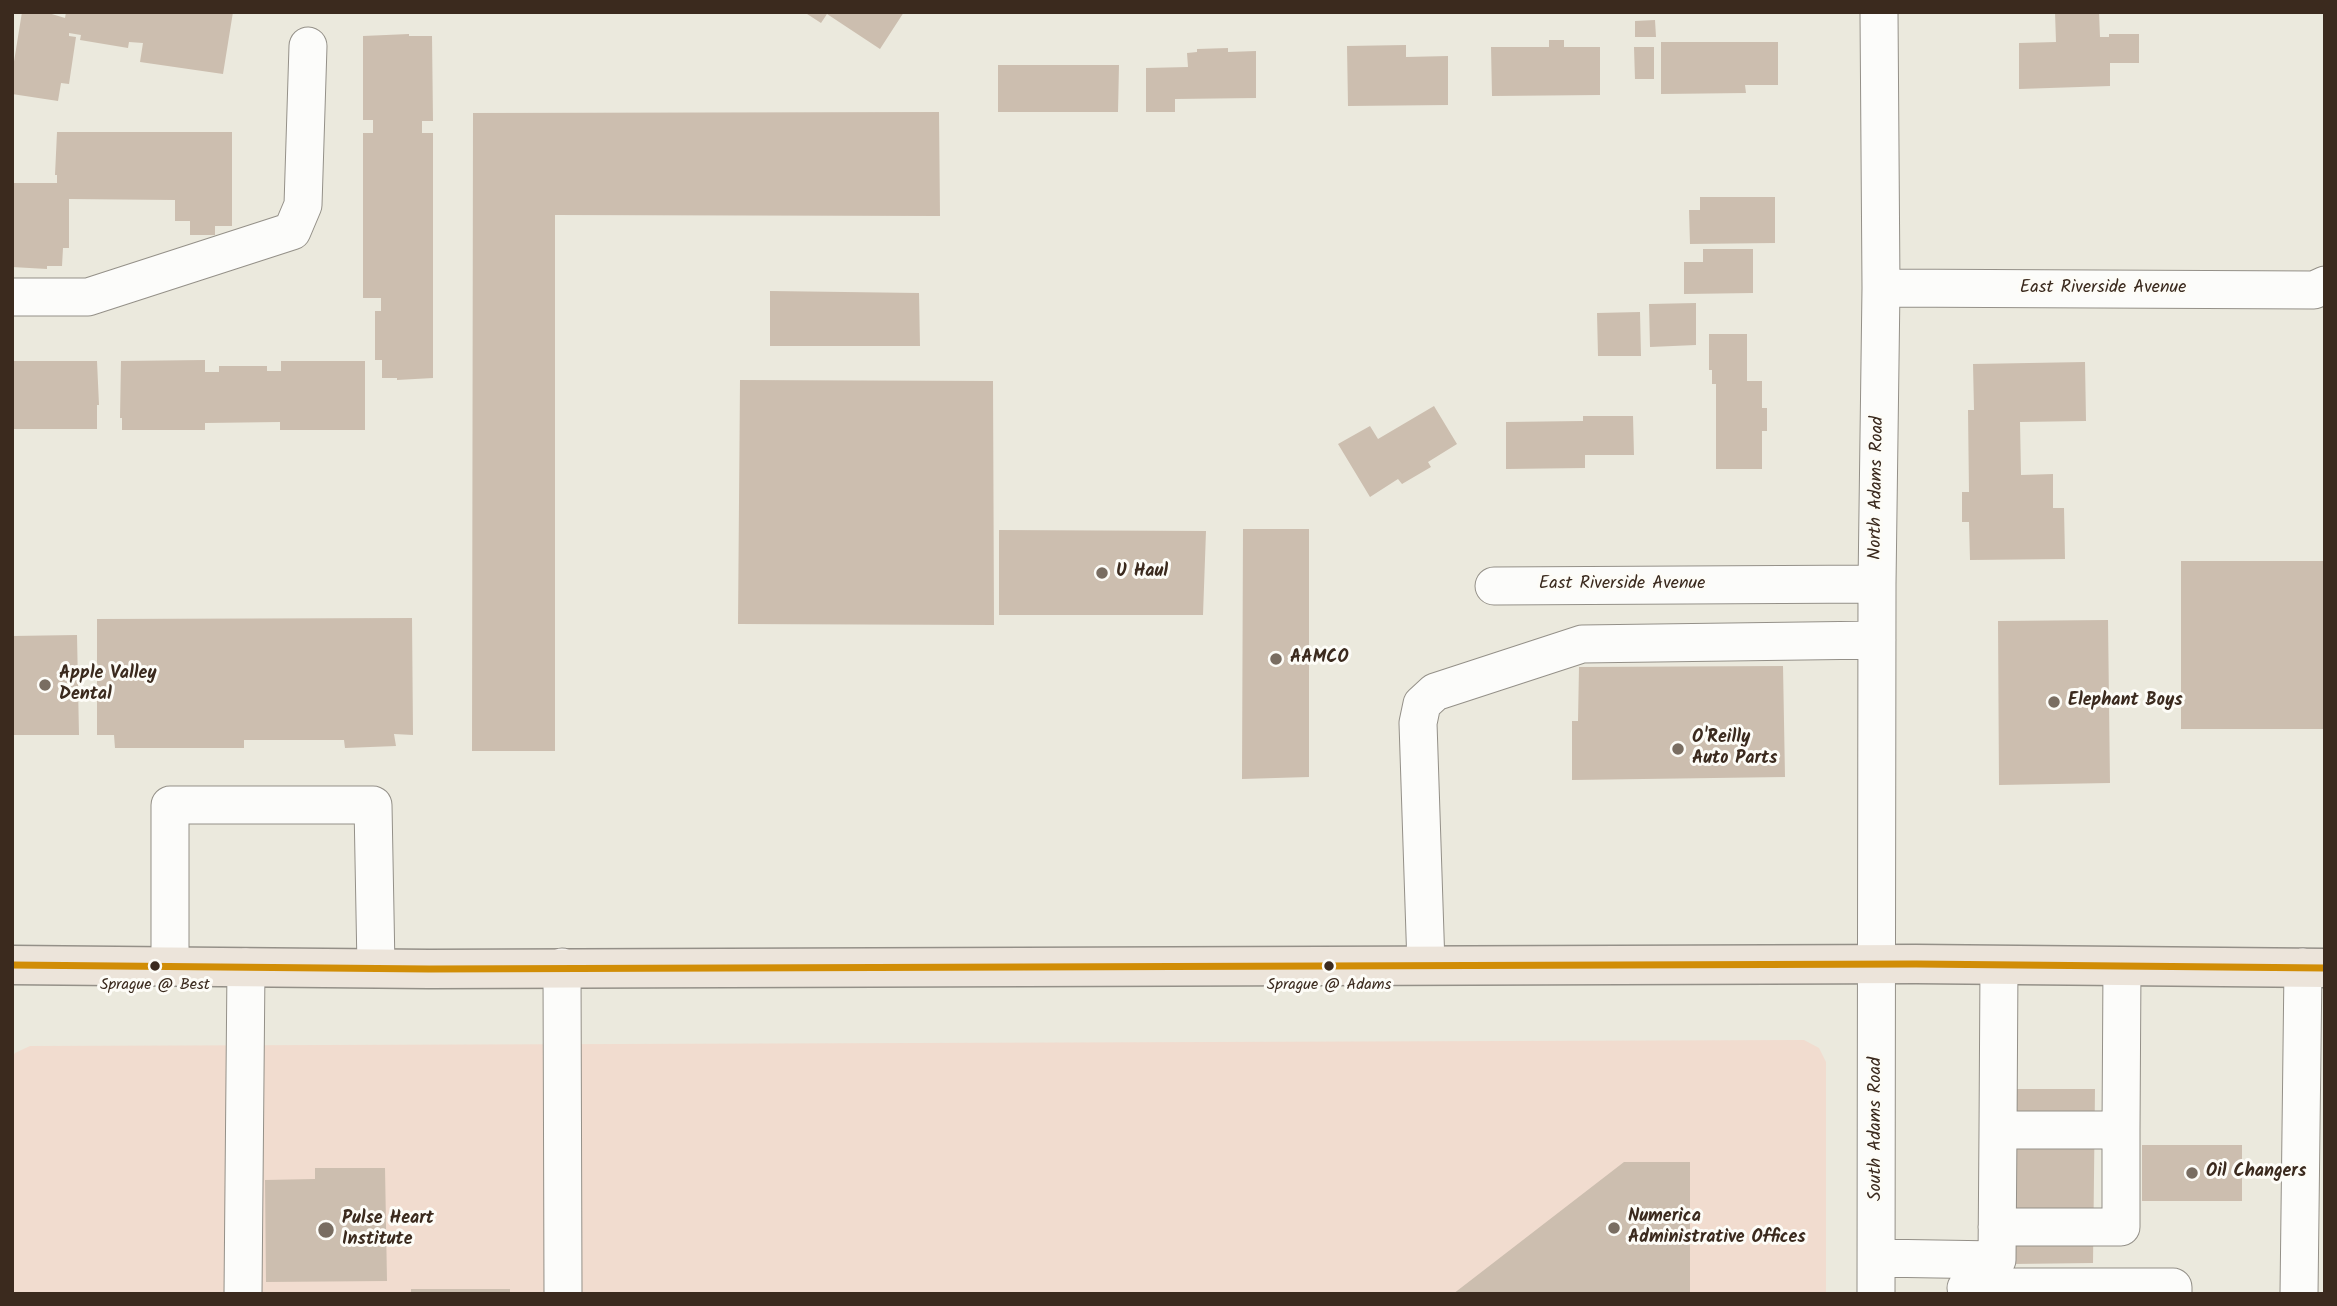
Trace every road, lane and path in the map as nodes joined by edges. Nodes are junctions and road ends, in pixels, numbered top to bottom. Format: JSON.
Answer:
{"nodes":[{"id":1,"x":1879,"y":12,"type":"edge"},
{"id":2,"x":308,"y":46,"type":"dead end"},
{"id":3,"x":2325,"y":285,"type":"edge"},
{"id":4,"x":1881,"y":288,"type":"junction"},
{"id":5,"x":12,"y":297,"type":"edge"},
{"id":6,"x":1877,"y":584,"type":"junction"},
{"id":7,"x":1494,"y":586,"type":"dead end"},
{"id":8,"x":1877,"y":640,"type":"junction"},
{"id":9,"x":1877,"y":964,"type":"junction"},
{"id":10,"x":12,"y":965,"type":"edge"},
{"id":11,"x":1426,"y":965,"type":"junction"},
{"id":12,"x":1999,"y":965,"type":"junction"},
{"id":13,"x":170,"y":966,"type":"junction"},
{"id":14,"x":2122,"y":966,"type":"junction"},
{"id":15,"x":246,"y":967,"type":"junction"},
{"id":16,"x":376,"y":967,"type":"junction"},
{"id":17,"x":562,"y":967,"type":"junction"},
{"id":18,"x":2314,"y":968,"type":"edge"},
{"id":19,"x":1998,"y":1130,"type":"junction"},
{"id":20,"x":2121,"y":1130,"type":"junction"},
{"id":21,"x":1997,"y":1227,"type":"junction"},
{"id":22,"x":1877,"y":1276,"type":"edge"},
{"id":23,"x":1965,"y":1280,"type":"edge"},
{"id":24,"x":2018,"y":1290,"type":"edge"},
{"id":25,"x":243,"y":1294,"type":"edge"},
{"id":26,"x":563,"y":1294,"type":"edge"},
{"id":27,"x":2173,"y":1294,"type":"edge"},
{"id":28,"x":2300,"y":1294,"type":"edge"}],
"edges":[{"from":1,"to":4,"type":"street","name":"North Adams Road"},
{"from":2,"to":5,"type":"street"},
{"from":3,"to":4,"type":"street","name":"East Riverside Avenue"},
{"from":4,"to":6,"type":"street","name":"North Adams Road"},
{"from":6,"to":7,"type":"street","name":"East Riverside Avenue"},
{"from":6,"to":8,"type":"street","name":"North Adams Road"},
{"from":8,"to":9,"type":"street","name":"North Adams Road"},
{"from":8,"to":11,"type":"street"},
{"from":9,"to":11,"type":"main road"},
{"from":9,"to":12,"type":"main road"},
{"from":9,"to":22,"type":"street","name":"South Adams Road"},
{"from":10,"to":13,"type":"main road"},
{"from":11,"to":17,"type":"main road"},
{"from":12,"to":14,"type":"main road"},
{"from":12,"to":19,"type":"street"},
{"from":13,"to":15,"type":"main road"},
{"from":13,"to":16,"type":"street"},
{"from":14,"to":18,"type":"main road"},
{"from":14,"to":20,"type":"street"},
{"from":15,"to":16,"type":"main road"},
{"from":15,"to":25,"type":"street"},
{"from":16,"to":17,"type":"main road"},
{"from":17,"to":26,"type":"street"},
{"from":18,"to":28,"type":"street"},
{"from":19,"to":20,"type":"street"},
{"from":19,"to":21,"type":"street"},
{"from":20,"to":21,"type":"street"},
{"from":21,"to":23,"type":"street"},
{"from":22,"to":23,"type":"street"},
{"from":23,"to":24,"type":"street"},
{"from":24,"to":27,"type":"street"}]}
